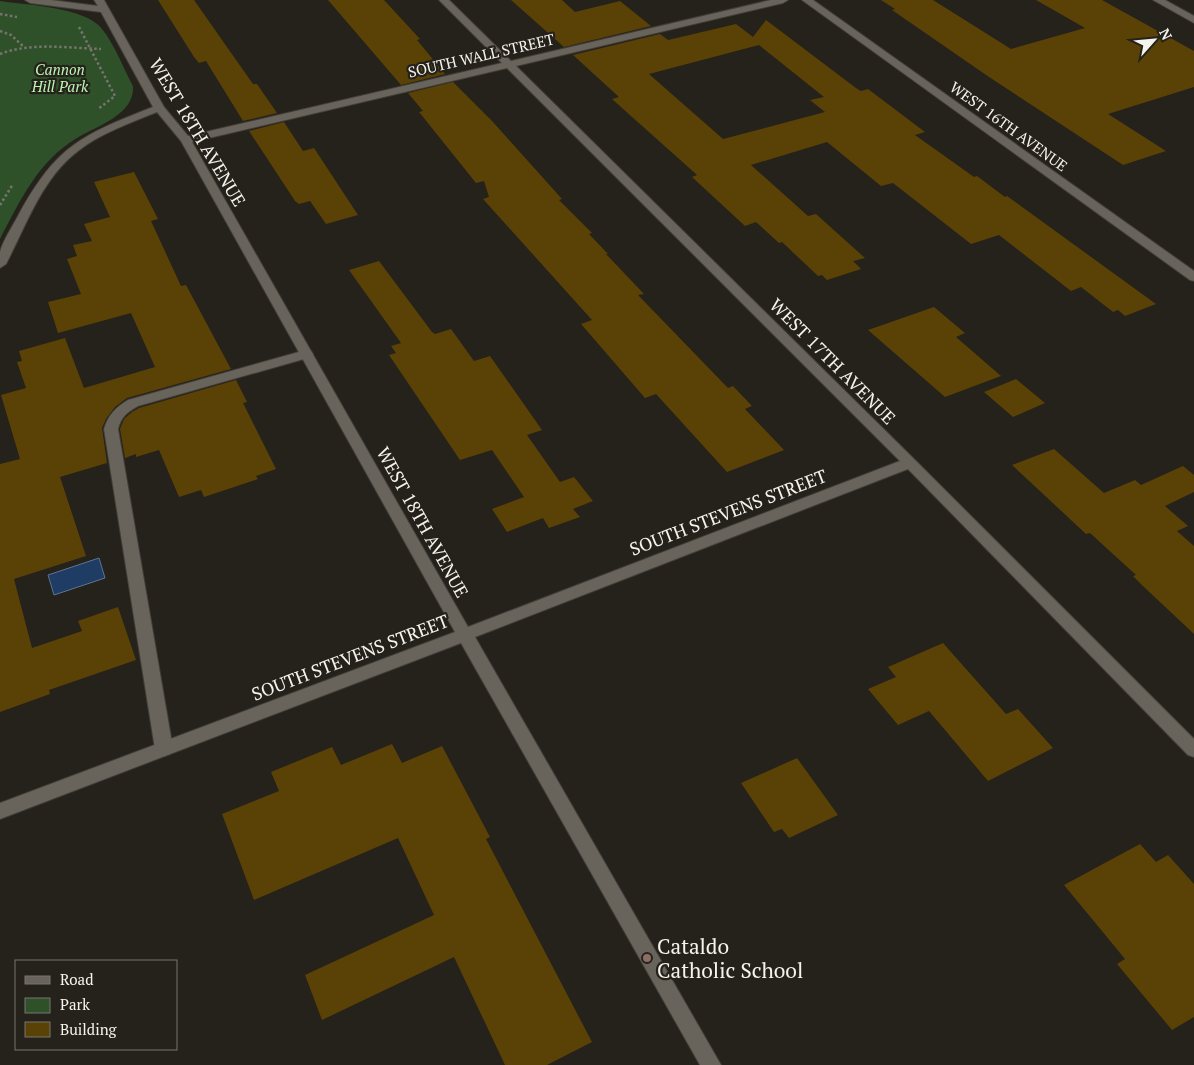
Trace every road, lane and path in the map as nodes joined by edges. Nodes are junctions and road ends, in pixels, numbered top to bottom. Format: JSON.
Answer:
{"nodes":[{"id":1,"x":30,"y":0,"type":"edge"},
{"id":2,"x":444,"y":0,"type":"edge"},
{"id":3,"x":783,"y":0,"type":"edge"},
{"id":4,"x":807,"y":0,"type":"edge"},
{"id":5,"x":1158,"y":0,"type":"edge"},
{"id":6,"x":102,"y":5,"type":"edge"},
{"id":7,"x":0,"y":14,"type":"edge"},
{"id":8,"x":20,"y":17,"type":"dead end"},
{"id":9,"x":1194,"y":20,"type":"edge"},
{"id":10,"x":78,"y":26,"type":"dead end"},
{"id":11,"x":0,"y":32,"type":"edge"},
{"id":12,"x":24,"y":48,"type":"junction"},
{"id":13,"x":90,"y":49,"type":"junction"},
{"id":14,"x":126,"y":49,"type":"junction"},
{"id":15,"x":0,"y":54,"type":"edge"},
{"id":16,"x":508,"y":64,"type":"junction"},
{"id":17,"x":159,"y":108,"type":"junction"},
{"id":18,"x":93,"y":112,"type":"dead end"},
{"id":19,"x":186,"y":140,"type":"junction"},
{"id":20,"x":17,"y":180,"type":"dead end"},
{"id":21,"x":0,"y":205,"type":"edge"},
{"id":22,"x":0,"y":264,"type":"edge"},
{"id":23,"x":1194,"y":277,"type":"edge"},
{"id":24,"x":306,"y":354,"type":"junction"},
{"id":25,"x":910,"y":463,"type":"junction"},
{"id":26,"x":465,"y":635,"type":"junction"},
{"id":27,"x":164,"y":749,"type":"junction"},
{"id":28,"x":1194,"y":750,"type":"edge"},
{"id":29,"x":0,"y":811,"type":"edge"},
{"id":30,"x":711,"y":1065,"type":"edge"}],
"edges":[{"from":1,"to":6,"type":"street"},
{"from":2,"to":16,"type":"street","name":"WEST 17TH AVENUE"},
{"from":3,"to":16,"type":"street","name":"SOUTH WALL STREET"},
{"from":4,"to":23,"type":"street","name":"WEST 16TH AVENUE"},
{"from":5,"to":9,"type":"street"},
{"from":6,"to":14,"type":"street","name":"WEST 18TH AVENUE"},
{"from":7,"to":8,"type":"path"},
{"from":10,"to":13,"type":"path"},
{"from":11,"to":12,"type":"path"},
{"from":12,"to":13,"type":"path"},
{"from":12,"to":15,"type":"path"},
{"from":13,"to":14,"type":"path"},
{"from":13,"to":18,"type":"path"},
{"from":14,"to":17,"type":"street","name":"WEST 18TH AVENUE"},
{"from":16,"to":19,"type":"street","name":"SOUTH WALL STREET"},
{"from":16,"to":25,"type":"street","name":"WEST 17TH AVENUE"},
{"from":17,"to":19,"type":"street","name":"WEST 18TH AVENUE"},
{"from":17,"to":22,"type":"street"},
{"from":19,"to":24,"type":"street","name":"WEST 18TH AVENUE"},
{"from":20,"to":21,"type":"path"},
{"from":24,"to":26,"type":"street","name":"WEST 18TH AVENUE"},
{"from":24,"to":27,"type":"street"},
{"from":25,"to":26,"type":"street","name":"SOUTH STEVENS STREET"},
{"from":25,"to":28,"type":"street","name":"WEST 17TH AVENUE"},
{"from":26,"to":27,"type":"street","name":"SOUTH STEVENS STREET"},
{"from":26,"to":30,"type":"street","name":"WEST 18TH AVENUE"},
{"from":27,"to":29,"type":"street","name":"SOUTH STEVENS STREET"}]}
